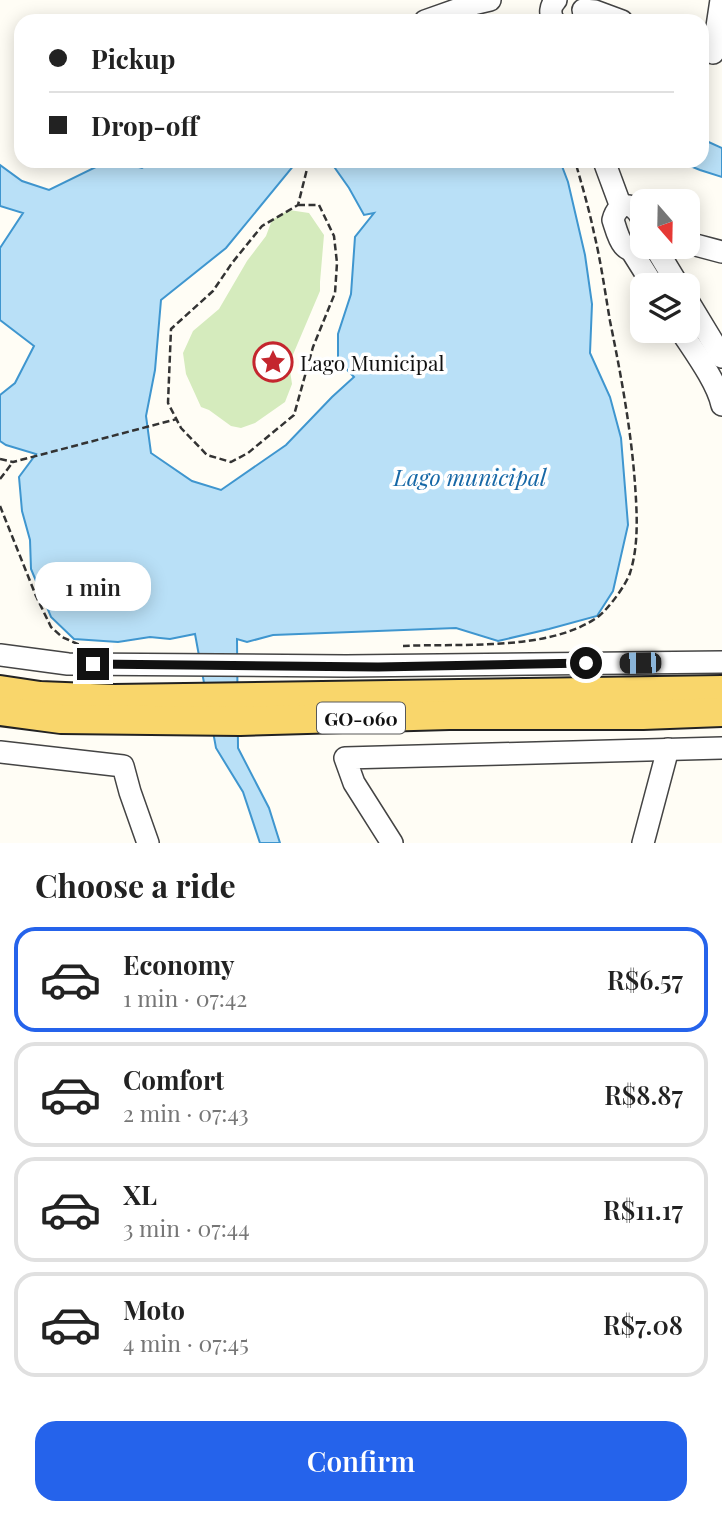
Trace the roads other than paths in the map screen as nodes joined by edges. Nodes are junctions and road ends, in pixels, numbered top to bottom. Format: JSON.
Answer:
{"nodes":[{"id":1,"x":490,"y":0,"type":"edge"},
{"id":2,"x":721,"y":0,"type":"edge"},
{"id":3,"x":581,"y":10,"type":"edge"},
{"id":4,"x":444,"y":14,"type":"edge"},
{"id":5,"x":603,"y":14,"type":"edge"},
{"id":6,"x":712,"y":52,"type":"edge"},
{"id":7,"x":607,"y":168,"type":"edge"},
{"id":8,"x":630,"y":206,"type":"edge"},
{"id":9,"x":621,"y":207,"type":"junction"},
{"id":10,"x":700,"y":246,"type":"edge"},
{"id":11,"x":630,"y":247,"type":"edge"},
{"id":12,"x":722,"y":252,"type":"edge"},
{"id":13,"x":700,"y":321,"type":"edge"},
{"id":14,"x":688,"y":343,"type":"edge"},
{"id":15,"x":722,"y":357,"type":"edge"},
{"id":16,"x":722,"y":405,"type":"edge"},
{"id":17,"x":0,"y":655,"type":"edge"},
{"id":18,"x":722,"y":662,"type":"edge"},
{"id":19,"x":0,"y":690,"type":"edge"},
{"id":20,"x":722,"y":690,"type":"edge"},
{"id":21,"x":0,"y":711,"type":"edge"},
{"id":22,"x":722,"y":712,"type":"edge"},
{"id":23,"x":722,"y":748,"type":"edge"},
{"id":24,"x":668,"y":749,"type":"junction"},
{"id":25,"x":0,"y":752,"type":"edge"},
{"id":26,"x":148,"y":843,"type":"edge"},
{"id":27,"x":393,"y":843,"type":"edge"},
{"id":28,"x":643,"y":843,"type":"edge"}],
"edges":[{"from":1,"to":4,"type":"street"},
{"from":2,"to":6,"type":"street"},
{"from":3,"to":5,"type":"street"},
{"from":7,"to":9,"type":"street"},
{"from":8,"to":9,"type":"street"},
{"from":9,"to":11,"type":"street"},
{"from":10,"to":12,"type":"street"},
{"from":13,"to":15,"type":"street"},
{"from":14,"to":16,"type":"street"},
{"from":17,"to":18,"type":"street"},
{"from":19,"to":20,"type":"main road","number":"GO-060"},
{"from":21,"to":22,"type":"main road","number":"GO-060"},
{"from":23,"to":24,"type":"street"},
{"from":24,"to":27,"type":"street"},
{"from":24,"to":28,"type":"street"},
{"from":25,"to":26,"type":"street"}]}
